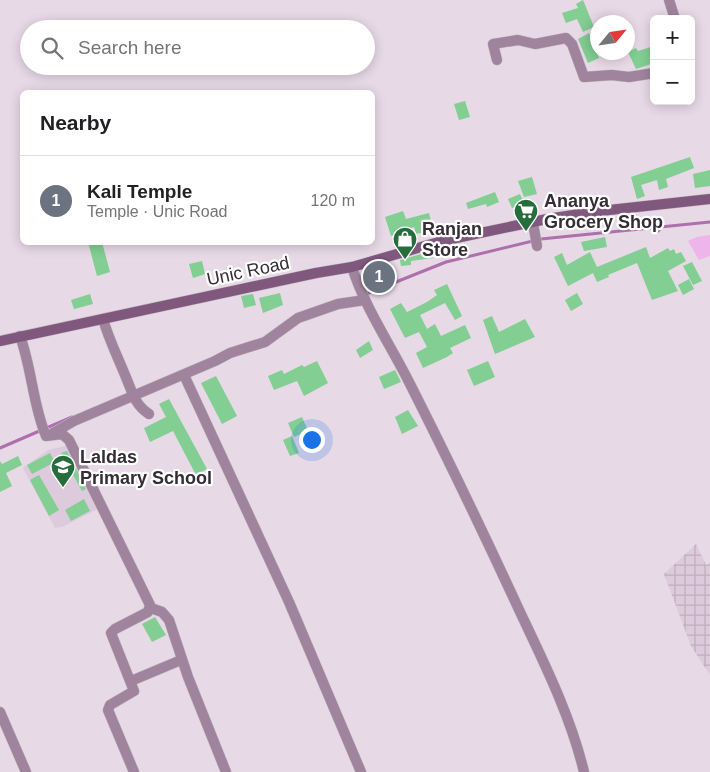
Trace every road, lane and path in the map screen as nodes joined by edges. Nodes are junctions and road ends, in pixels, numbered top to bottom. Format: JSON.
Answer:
{"nodes":[{"id":1,"x":669,"y":0,"type":"edge"},
{"id":2,"x":674,"y":15,"type":"edge"},
{"id":3,"x":497,"y":60,"type":"dead end"},
{"id":4,"x":650,"y":74,"type":"edge"},
{"id":5,"x":710,"y":199,"type":"edge"},
{"id":6,"x":533,"y":223,"type":"junction"},
{"id":7,"x":537,"y":246,"type":"dead end"},
{"id":8,"x":352,"y":267,"type":"junction"},
{"id":9,"x":365,"y":300,"type":"junction"},
{"id":10,"x":103,"y":319,"type":"junction"},
{"id":11,"x":20,"y":336,"type":"junction"},
{"id":12,"x":0,"y":341,"type":"edge"},
{"id":13,"x":184,"y":375,"type":"junction"},
{"id":14,"x":131,"y":394,"type":"junction"},
{"id":15,"x":149,"y":414,"type":"dead end"},
{"id":16,"x":48,"y":435,"type":"junction"},
{"id":17,"x":151,"y":608,"type":"junction"},
{"id":18,"x":181,"y":660,"type":"junction"},
{"id":19,"x":131,"y":681,"type":"junction"},
{"id":20,"x":0,"y":712,"type":"edge"},
{"id":21,"x":26,"y":772,"type":"edge"},
{"id":22,"x":134,"y":772,"type":"edge"},
{"id":23,"x":226,"y":772,"type":"edge"},
{"id":24,"x":361,"y":772,"type":"edge"},
{"id":25,"x":584,"y":772,"type":"edge"}],
"edges":[{"from":1,"to":2,"type":"street"},
{"from":3,"to":4,"type":"street"},
{"from":5,"to":6,"type":"main road","name":"Unic Road"},
{"from":6,"to":7,"type":"street"},
{"from":6,"to":8,"type":"main road","name":"Unic Road"},
{"from":8,"to":9,"type":"street"},
{"from":8,"to":10,"type":"main road","name":"Unic Road"},
{"from":9,"to":13,"type":"street"},
{"from":9,"to":25,"type":"street"},
{"from":10,"to":11,"type":"main road","name":"Unic Road"},
{"from":10,"to":14,"type":"street"},
{"from":11,"to":12,"type":"main road","name":"Unic Road"},
{"from":11,"to":16,"type":"street"},
{"from":13,"to":14,"type":"street"},
{"from":13,"to":24,"type":"street"},
{"from":14,"to":15,"type":"street"},
{"from":14,"to":16,"type":"street"},
{"from":16,"to":17,"type":"street"},
{"from":17,"to":18,"type":"street"},
{"from":17,"to":19,"type":"street"},
{"from":18,"to":19,"type":"street"},
{"from":18,"to":23,"type":"street"},
{"from":19,"to":22,"type":"street"},
{"from":20,"to":21,"type":"street"}]}
